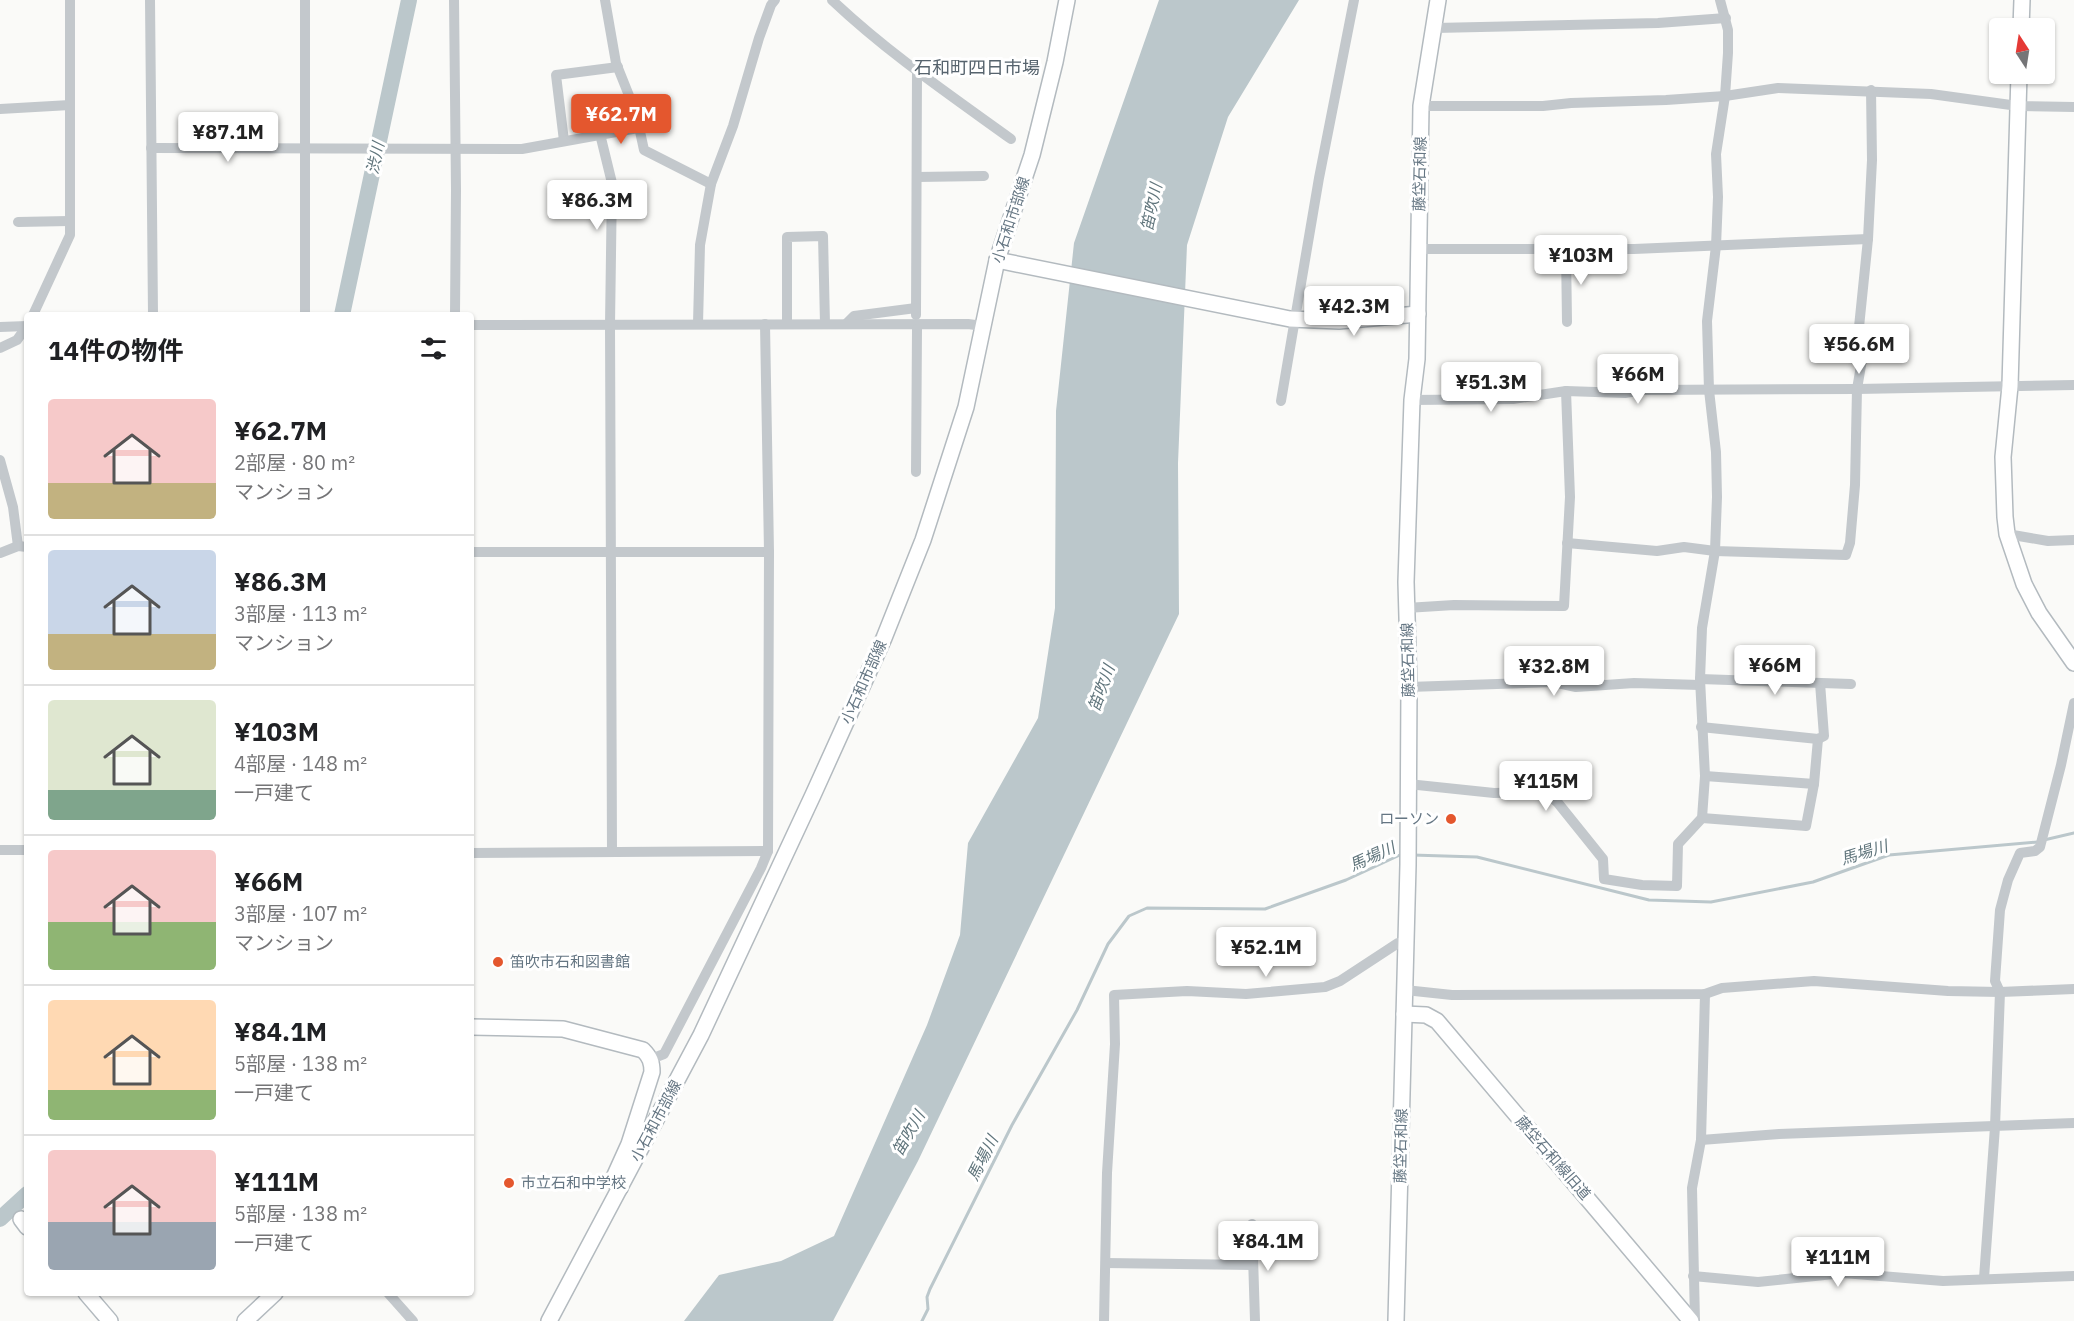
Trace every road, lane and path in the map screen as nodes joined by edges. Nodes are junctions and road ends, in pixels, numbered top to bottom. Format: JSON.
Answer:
{"nodes":[{"id":1,"x":70,"y":0,"type":"edge"},
{"id":2,"x":150,"y":0,"type":"edge"},
{"id":3,"x":305,"y":0,"type":"edge"},
{"id":4,"x":454,"y":0,"type":"edge"},
{"id":5,"x":606,"y":0,"type":"edge"},
{"id":6,"x":775,"y":0,"type":"edge"},
{"id":7,"x":832,"y":0,"type":"edge"},
{"id":8,"x":1067,"y":0,"type":"edge"},
{"id":9,"x":1354,"y":0,"type":"edge"},
{"id":10,"x":1438,"y":0,"type":"edge"},
{"id":11,"x":1720,"y":0,"type":"edge"},
{"id":12,"x":2022,"y":0,"type":"edge"},
{"id":13,"x":1726,"y":18,"type":"junction"},
{"id":14,"x":2021,"y":18,"type":"edge"},
{"id":15,"x":1435,"y":28,"type":"junction"},
{"id":16,"x":618,"y":67,"type":"junction"},
{"id":17,"x":917,"y":72,"type":"junction"},
{"id":18,"x":2019,"y":84,"type":"edge"},
{"id":19,"x":1871,"y":90,"type":"junction"},
{"id":20,"x":1725,"y":96,"type":"junction"},
{"id":21,"x":70,"y":105,"type":"junction"},
{"id":22,"x":1421,"y":106,"type":"junction"},
{"id":23,"x":2018,"y":106,"type":"junction"},
{"id":24,"x":2074,"y":107,"type":"edge"},
{"id":25,"x":0,"y":109,"type":"edge"},
{"id":26,"x":638,"y":128,"type":"junction"},
{"id":27,"x":600,"y":134,"type":"junction"},
{"id":28,"x":1011,"y":139,"type":"dead end"},
{"id":29,"x":564,"y":141,"type":"junction"},
{"id":30,"x":152,"y":148,"type":"junction"},
{"id":31,"x":455,"y":148,"type":"junction"},
{"id":32,"x":305,"y":150,"type":"junction"},
{"id":33,"x":984,"y":176,"type":"dead end"},
{"id":34,"x":916,"y":177,"type":"junction"},
{"id":35,"x":711,"y":184,"type":"junction"},
{"id":36,"x":69,"y":221,"type":"junction"},
{"id":37,"x":18,"y":222,"type":"dead end"},
{"id":38,"x":1868,"y":239,"type":"junction"},
{"id":39,"x":1716,"y":246,"type":"junction"},
{"id":40,"x":1419,"y":249,"type":"junction"},
{"id":41,"x":1566,"y":250,"type":"junction"},
{"id":42,"x":1004,"y":262,"type":"junction"},
{"id":43,"x":34,"y":312,"type":"edge"},
{"id":44,"x":153,"y":312,"type":"edge"},
{"id":45,"x":304,"y":312,"type":"edge"},
{"id":46,"x":455,"y":312,"type":"edge"},
{"id":47,"x":1418,"y":314,"type":"junction"},
{"id":48,"x":1293,"y":319,"type":"junction"},
{"id":49,"x":1567,"y":322,"type":"dead end"},
{"id":50,"x":698,"y":324,"type":"junction"},
{"id":51,"x":765,"y":324,"type":"junction"},
{"id":52,"x":787,"y":324,"type":"junction"},
{"id":53,"x":825,"y":324,"type":"junction"},
{"id":54,"x":846,"y":324,"type":"junction"},
{"id":55,"x":474,"y":325,"type":"edge"},
{"id":56,"x":610,"y":325,"type":"junction"},
{"id":57,"x":24,"y":326,"type":"edge"},
{"id":58,"x":983,"y":326,"type":"junction"},
{"id":59,"x":0,"y":327,"type":"edge"},
{"id":60,"x":917,"y":329,"type":"dead end"},
{"id":61,"x":24,"y":330,"type":"edge"},
{"id":62,"x":0,"y":348,"type":"edge"},
{"id":63,"x":2074,"y":385,"type":"edge"},
{"id":64,"x":2010,"y":386,"type":"junction"},
{"id":65,"x":1857,"y":389,"type":"junction"},
{"id":66,"x":1709,"y":390,"type":"junction"},
{"id":67,"x":1566,"y":391,"type":"junction"},
{"id":68,"x":1412,"y":400,"type":"junction"},
{"id":69,"x":1281,"y":401,"type":"dead end"},
{"id":70,"x":0,"y":460,"type":"edge"},
{"id":71,"x":916,"y":472,"type":"dead end"},
{"id":72,"x":2007,"y":534,"type":"junction"},
{"id":73,"x":2074,"y":540,"type":"edge"},
{"id":74,"x":1567,"y":543,"type":"junction"},
{"id":75,"x":23,"y":547,"type":"edge"},
{"id":76,"x":1715,"y":551,"type":"junction"},
{"id":77,"x":474,"y":552,"type":"edge"},
{"id":78,"x":611,"y":552,"type":"junction"},
{"id":79,"x":769,"y":552,"type":"junction"},
{"id":80,"x":0,"y":553,"type":"edge"},
{"id":81,"x":1406,"y":608,"type":"junction"},
{"id":82,"x":2074,"y":663,"type":"edge"},
{"id":83,"x":1700,"y":682,"type":"junction"},
{"id":84,"x":1820,"y":683,"type":"junction"},
{"id":85,"x":1851,"y":684,"type":"dead end"},
{"id":86,"x":1409,"y":687,"type":"junction"},
{"id":87,"x":2074,"y":704,"type":"edge"},
{"id":88,"x":1701,"y":727,"type":"junction"},
{"id":89,"x":1818,"y":739,"type":"junction"},
{"id":90,"x":2061,"y":765,"type":"junction"},
{"id":91,"x":2074,"y":765,"type":"edge"},
{"id":92,"x":1705,"y":776,"type":"junction"},
{"id":93,"x":1408,"y":784,"type":"junction"},
{"id":94,"x":1814,"y":784,"type":"junction"},
{"id":95,"x":1702,"y":818,"type":"junction"},
{"id":96,"x":0,"y":850,"type":"edge"},
{"id":97,"x":24,"y":850,"type":"edge"},
{"id":98,"x":612,"y":851,"type":"junction"},
{"id":99,"x":768,"y":851,"type":"junction"},
{"id":100,"x":474,"y":853,"type":"edge"},
{"id":101,"x":1406,"y":943,"type":"junction"},
{"id":102,"x":2074,"y":989,"type":"edge"},
{"id":103,"x":1405,"y":990,"type":"junction"},
{"id":104,"x":2000,"y":992,"type":"junction"},
{"id":105,"x":1705,"y":994,"type":"junction"},
{"id":106,"x":1404,"y":1014,"type":"junction"},
{"id":107,"x":474,"y":1027,"type":"edge"},
{"id":108,"x":651,"y":1059,"type":"junction"},
{"id":109,"x":2074,"y":1123,"type":"edge"},
{"id":110,"x":1995,"y":1127,"type":"junction"},
{"id":111,"x":1701,"y":1140,"type":"junction"},
{"id":112,"x":620,"y":1188,"type":"junction"},
{"id":113,"x":1252,"y":1224,"type":"dead end"},
{"id":114,"x":1106,"y":1263,"type":"junction"},
{"id":115,"x":1253,"y":1265,"type":"junction"},
{"id":116,"x":1693,"y":1276,"type":"junction"},
{"id":117,"x":2074,"y":1276,"type":"edge"},
{"id":118,"x":1984,"y":1278,"type":"junction"},
{"id":119,"x":89,"y":1296,"type":"edge"},
{"id":120,"x":272,"y":1296,"type":"edge"},
{"id":121,"x":391,"y":1296,"type":"edge"},
{"id":122,"x":110,"y":1321,"type":"edge"},
{"id":123,"x":245,"y":1321,"type":"edge"},
{"id":124,"x":413,"y":1321,"type":"edge"},
{"id":125,"x":549,"y":1321,"type":"edge"},
{"id":126,"x":1104,"y":1321,"type":"edge"},
{"id":127,"x":1255,"y":1321,"type":"edge"},
{"id":128,"x":1396,"y":1321,"type":"edge"},
{"id":129,"x":1693,"y":1321,"type":"edge"}],
"edges":[{"from":1,"to":21,"type":"street"},
{"from":2,"to":30,"type":"street"},
{"from":3,"to":32,"type":"street"},
{"from":4,"to":31,"type":"street"},
{"from":5,"to":16,"type":"street"},
{"from":6,"to":35,"type":"street"},
{"from":7,"to":17,"type":"street"},
{"from":8,"to":42,"type":"main road","name":"小石和市部線"},
{"from":9,"to":48,"type":"street"},
{"from":10,"to":15,"type":"main road","name":"藤垈石和線"},
{"from":11,"to":13,"type":"street"},
{"from":12,"to":14,"type":"main road"},
{"from":13,"to":15,"type":"street"},
{"from":13,"to":20,"type":"street"},
{"from":15,"to":22,"type":"main road","name":"藤垈石和線"},
{"from":16,"to":26,"type":"street"},
{"from":16,"to":29,"type":"street"},
{"from":17,"to":28,"type":"street"},
{"from":17,"to":34,"type":"street"},
{"from":18,"to":23,"type":"main road"},
{"from":19,"to":20,"type":"street"},
{"from":19,"to":23,"type":"street"},
{"from":19,"to":38,"type":"street"},
{"from":20,"to":22,"type":"street"},
{"from":20,"to":39,"type":"street"},
{"from":21,"to":25,"type":"street"},
{"from":21,"to":36,"type":"street"},
{"from":22,"to":40,"type":"main road","name":"藤垈石和線"},
{"from":23,"to":24,"type":"street"},
{"from":23,"to":64,"type":"main road"},
{"from":26,"to":27,"type":"street"},
{"from":26,"to":35,"type":"street"},
{"from":27,"to":29,"type":"street"},
{"from":27,"to":56,"type":"street"},
{"from":29,"to":31,"type":"street"},
{"from":30,"to":32,"type":"street"},
{"from":30,"to":44,"type":"street"},
{"from":31,"to":32,"type":"street"},
{"from":31,"to":46,"type":"street"},
{"from":32,"to":45,"type":"street"},
{"from":33,"to":34,"type":"street"},
{"from":34,"to":54,"type":"street"},
{"from":35,"to":50,"type":"street"},
{"from":36,"to":37,"type":"street"},
{"from":36,"to":43,"type":"street"},
{"from":38,"to":39,"type":"street"},
{"from":38,"to":65,"type":"street"},
{"from":39,"to":41,"type":"street"},
{"from":39,"to":66,"type":"street"},
{"from":40,"to":41,"type":"street"},
{"from":40,"to":47,"type":"main road","name":"藤垈石和線"},
{"from":41,"to":49,"type":"street"},
{"from":42,"to":48,"type":"main road"},
{"from":42,"to":58,"type":"main road","name":"小石和市部線"},
{"from":47,"to":48,"type":"main road"},
{"from":47,"to":68,"type":"main road","name":"藤垈石和線"},
{"from":48,"to":69,"type":"street"},
{"from":50,"to":51,"type":"street"},
{"from":50,"to":56,"type":"street"},
{"from":51,"to":52,"type":"street"},
{"from":51,"to":79,"type":"street"},
{"from":52,"to":53,"type":"street"},
{"from":52,"to":53,"type":"street"},
{"from":53,"to":54,"type":"street"},
{"from":54,"to":58,"type":"street"},
{"from":55,"to":56,"type":"street"},
{"from":56,"to":78,"type":"street"},
{"from":57,"to":59,"type":"street"},
{"from":58,"to":112,"type":"main road","name":"小石和市部線"},
{"from":60,"to":71,"type":"street"},
{"from":61,"to":62,"type":"street"},
{"from":63,"to":64,"type":"street"},
{"from":64,"to":65,"type":"street"},
{"from":64,"to":72,"type":"main road"},
{"from":65,"to":66,"type":"street"},
{"from":65,"to":76,"type":"street"},
{"from":66,"to":67,"type":"street"},
{"from":66,"to":76,"type":"street"},
{"from":67,"to":68,"type":"street"},
{"from":67,"to":74,"type":"street"},
{"from":68,"to":81,"type":"main road","name":"藤垈石和線"},
{"from":70,"to":75,"type":"street"},
{"from":72,"to":73,"type":"street"},
{"from":72,"to":82,"type":"main road"},
{"from":74,"to":76,"type":"street"},
{"from":74,"to":81,"type":"street"},
{"from":75,"to":80,"type":"street"},
{"from":76,"to":83,"type":"street"},
{"from":77,"to":78,"type":"street"},
{"from":78,"to":79,"type":"street"},
{"from":78,"to":98,"type":"street"},
{"from":79,"to":99,"type":"street"},
{"from":81,"to":86,"type":"main road","name":"藤垈石和線"},
{"from":83,"to":84,"type":"street"},
{"from":83,"to":86,"type":"street"},
{"from":83,"to":88,"type":"street"},
{"from":84,"to":85,"type":"street"},
{"from":84,"to":89,"type":"street"},
{"from":86,"to":93,"type":"main road","name":"藤垈石和線"},
{"from":87,"to":90,"type":"street"},
{"from":88,"to":89,"type":"street"},
{"from":88,"to":92,"type":"street"},
{"from":89,"to":94,"type":"street"},
{"from":90,"to":91,"type":"street"},
{"from":90,"to":104,"type":"street"},
{"from":92,"to":94,"type":"street"},
{"from":92,"to":95,"type":"street"},
{"from":93,"to":95,"type":"street"},
{"from":93,"to":101,"type":"main road","name":"藤垈石和線"},
{"from":94,"to":95,"type":"street"},
{"from":96,"to":97,"type":"street"},
{"from":98,"to":99,"type":"street"},
{"from":98,"to":100,"type":"street"},
{"from":99,"to":108,"type":"street"},
{"from":101,"to":103,"type":"main road","name":"藤垈石和線"},
{"from":101,"to":114,"type":"street"},
{"from":102,"to":104,"type":"street"},
{"from":103,"to":105,"type":"street"},
{"from":103,"to":106,"type":"main road","name":"藤垈石和線"},
{"from":104,"to":105,"type":"street"},
{"from":104,"to":110,"type":"street"},
{"from":105,"to":111,"type":"street"},
{"from":106,"to":128,"type":"main road","name":"藤垈石和線"},
{"from":106,"to":129,"type":"main road","name":"藤垈石和線旧道"},
{"from":107,"to":108,"type":"main road"},
{"from":108,"to":112,"type":"main road"},
{"from":109,"to":110,"type":"street"},
{"from":110,"to":111,"type":"street"},
{"from":110,"to":118,"type":"street"},
{"from":111,"to":116,"type":"street"},
{"from":112,"to":125,"type":"main road","name":"小石和市部線"},
{"from":113,"to":115,"type":"street"},
{"from":114,"to":115,"type":"street"},
{"from":114,"to":126,"type":"street"},
{"from":115,"to":127,"type":"street"},
{"from":116,"to":118,"type":"street"},
{"from":116,"to":129,"type":"street"},
{"from":117,"to":118,"type":"street"},
{"from":119,"to":122,"type":"main road"},
{"from":120,"to":123,"type":"main road"},
{"from":121,"to":124,"type":"street"}]}
